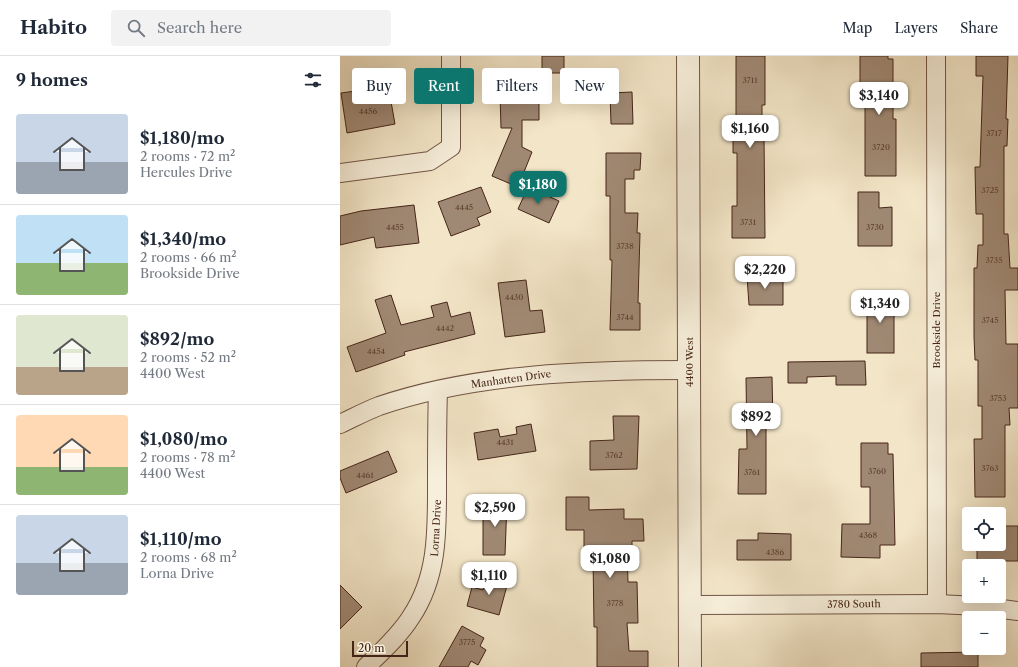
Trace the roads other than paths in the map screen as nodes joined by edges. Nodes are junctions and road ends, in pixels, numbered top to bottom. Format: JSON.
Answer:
{"nodes":[{"id":1,"x":450,"y":56,"type":"edge"},
{"id":2,"x":688,"y":56,"type":"edge"},
{"id":3,"x":936,"y":56,"type":"edge"},
{"id":4,"x":340,"y":173,"type":"edge"},
{"id":5,"x":689,"y":370,"type":"junction"},
{"id":6,"x":438,"y":391,"type":"junction"},
{"id":7,"x":340,"y":424,"type":"edge"},
{"id":8,"x":937,"y":604,"type":"junction"},
{"id":9,"x":690,"y":606,"type":"junction"},
{"id":10,"x":1018,"y":611,"type":"edge"},
{"id":11,"x":366,"y":667,"type":"edge"},
{"id":12,"x":690,"y":667,"type":"edge"}],
"edges":[{"from":1,"to":4,"type":"street"},
{"from":2,"to":5,"type":"street","name":"4400 West"},
{"from":3,"to":8,"type":"street","name":"Brookside Drive"},
{"from":5,"to":6,"type":"street","name":"Manhatten Drive"},
{"from":5,"to":9,"type":"street","name":"4400 West"},
{"from":6,"to":7,"type":"street","name":"Manhatten Drive"},
{"from":6,"to":11,"type":"street","name":"Lorna Drive"},
{"from":8,"to":9,"type":"street","name":"3780 South"},
{"from":8,"to":10,"type":"street","name":"3780 South"},
{"from":9,"to":12,"type":"street","name":"4400 West"}]}
